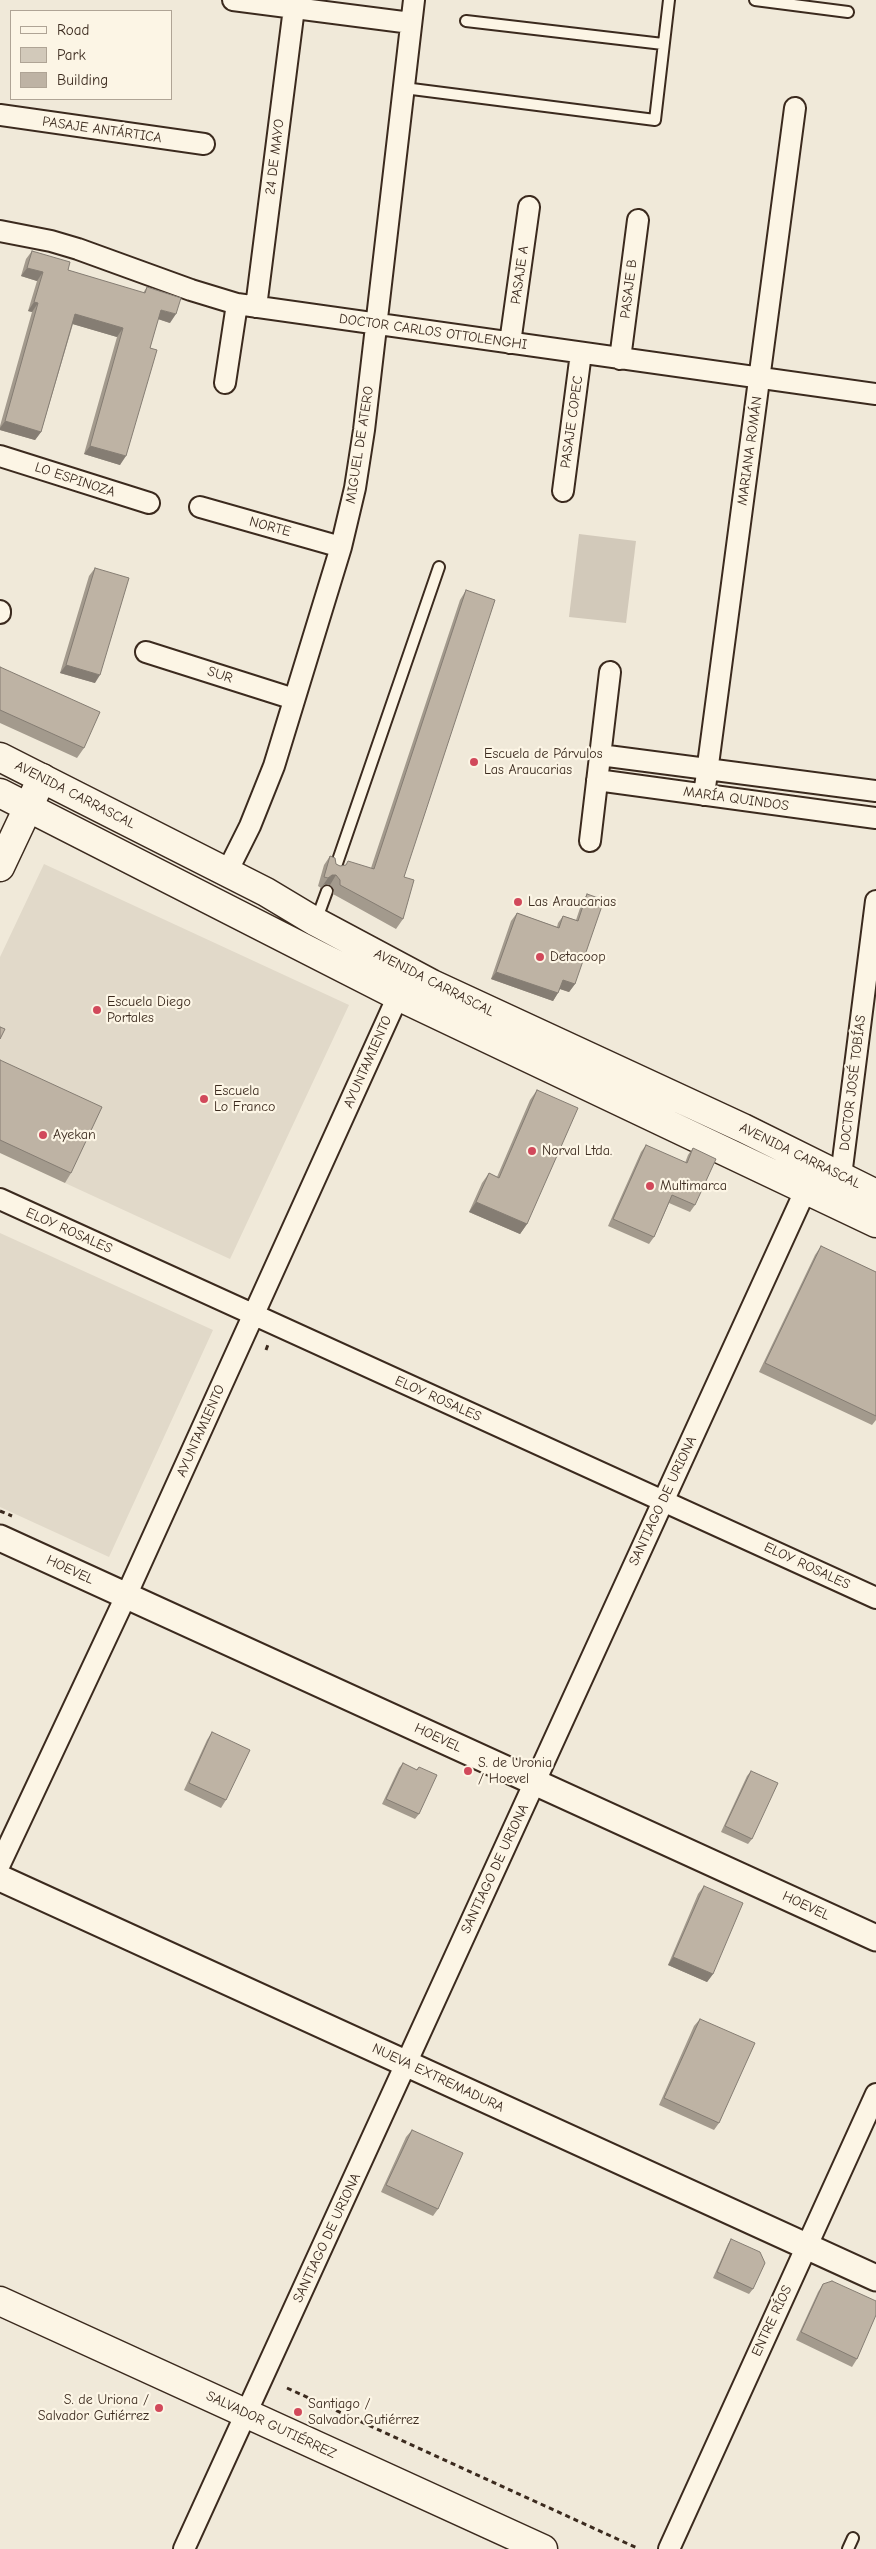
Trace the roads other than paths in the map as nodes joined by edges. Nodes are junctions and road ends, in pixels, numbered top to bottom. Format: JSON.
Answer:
{"nodes":[{"id":1,"x":240,"y":0,"type":"edge"},
{"id":2,"x":414,"y":0,"type":"edge"},
{"id":3,"x":669,"y":0,"type":"edge"},
{"id":4,"x":755,"y":0,"type":"edge"},
{"id":5,"x":294,"y":8,"type":"junction"},
{"id":6,"x":848,"y":12,"type":"dead end"},
{"id":7,"x":466,"y":21,"type":"dead end"},
{"id":8,"x":411,"y":23,"type":"junction"},
{"id":9,"x":663,"y":44,"type":"junction"},
{"id":10,"x":404,"y":88,"type":"junction"},
{"id":11,"x":795,"y":108,"type":"dead end"},
{"id":12,"x":0,"y":115,"type":"edge"},
{"id":13,"x":204,"y":144,"type":"dead end"},
{"id":14,"x":529,"y":207,"type":"dead end"},
{"id":15,"x":638,"y":220,"type":"dead end"},
{"id":16,"x":0,"y":231,"type":"edge"},
{"id":17,"x":246,"y":305,"type":"junction"},
{"id":18,"x":376,"y":324,"type":"junction"},
{"id":19,"x":510,"y":343,"type":"junction"},
{"id":20,"x":581,"y":353,"type":"junction"},
{"id":21,"x":620,"y":358,"type":"junction"},
{"id":22,"x":759,"y":378,"type":"junction"},
{"id":23,"x":225,"y":383,"type":"dead end"},
{"id":24,"x":876,"y":394,"type":"edge"},
{"id":25,"x":0,"y":456,"type":"edge"},
{"id":26,"x":562,"y":491,"type":"dead end"},
{"id":27,"x":149,"y":503,"type":"dead end"},
{"id":28,"x":200,"y":507,"type":"dead end"},
{"id":29,"x":341,"y":546,"type":"junction"},
{"id":30,"x":439,"y":567,"type":"dead end"},
{"id":31,"x":146,"y":652,"type":"dead end"},
{"id":32,"x":610,"y":672,"type":"dead end"},
{"id":33,"x":294,"y":699,"type":"junction"},
{"id":34,"x":600,"y":754,"type":"junction"},
{"id":35,"x":0,"y":757,"type":"edge"},
{"id":36,"x":708,"y":769,"type":"junction"},
{"id":37,"x":42,"y":778,"type":"junction"},
{"id":38,"x":597,"y":780,"type":"junction"},
{"id":39,"x":876,"y":791,"type":"edge"},
{"id":40,"x":0,"y":793,"type":"edge"},
{"id":41,"x":704,"y":795,"type":"junction"},
{"id":42,"x":28,"y":807,"type":"junction"},
{"id":43,"x":876,"y":818,"type":"edge"},
{"id":44,"x":590,"y":840,"type":"dead end"},
{"id":45,"x":0,"y":867,"type":"edge"},
{"id":46,"x":335,"y":869,"type":"edge"},
{"id":47,"x":227,"y":872,"type":"junction"},
{"id":48,"x":327,"y":891,"type":"edge"},
{"id":49,"x":876,"y":901,"type":"edge"},
{"id":50,"x":316,"y":922,"type":"junction"},
{"id":51,"x":398,"y":996,"type":"junction"},
{"id":52,"x":841,"y":1176,"type":"junction"},
{"id":53,"x":806,"y":1189,"type":"junction"},
{"id":54,"x":876,"y":1194,"type":"edge"},
{"id":55,"x":0,"y":1199,"type":"edge"},
{"id":56,"x":876,"y":1224,"type":"edge"},
{"id":57,"x":254,"y":1315,"type":"junction"},
{"id":58,"x":663,"y":1501,"type":"junction"},
{"id":59,"x":0,"y":1538,"type":"edge"},
{"id":60,"x":126,"y":1596,"type":"junction"},
{"id":61,"x":876,"y":1598,"type":"edge"},
{"id":62,"x":535,"y":1782,"type":"junction"},
{"id":63,"x":0,"y":1864,"type":"edge"},
{"id":64,"x":0,"y":1878,"type":"edge"},
{"id":65,"x":876,"y":1938,"type":"edge"},
{"id":66,"x":406,"y":2063,"type":"junction"},
{"id":67,"x":876,"y":2094,"type":"edge"},
{"id":68,"x":806,"y":2246,"type":"junction"},
{"id":69,"x":876,"y":2278,"type":"edge"},
{"id":70,"x":0,"y":2301,"type":"edge"},
{"id":71,"x":246,"y":2413,"type":"junction"},
{"id":72,"x":853,"y":2538,"type":"dead end"},
{"id":73,"x":184,"y":2549,"type":"edge"},
{"id":74,"x":543,"y":2549,"type":"edge"},
{"id":75,"x":669,"y":2549,"type":"edge"},
{"id":76,"x":848,"y":2549,"type":"edge"}],
"edges":[{"from":1,"to":5,"type":"street"},
{"from":2,"to":8,"type":"street","name":"MIGUEL DE ATERO"},
{"from":3,"to":9,"type":"lane"},
{"from":4,"to":6,"type":"lane"},
{"from":5,"to":8,"type":"street"},
{"from":5,"to":17,"type":"street","name":"24 DE MAYO"},
{"from":7,"to":9,"type":"lane"},
{"from":8,"to":10,"type":"street","name":"MIGUEL DE ATERO"},
{"from":9,"to":10,"type":"lane"},
{"from":10,"to":18,"type":"street","name":"MIGUEL DE ATERO"},
{"from":11,"to":22,"type":"street","name":"MARIANA ROMÁN"},
{"from":12,"to":13,"type":"street","name":"PASAJE ANTÁRTICA"},
{"from":14,"to":19,"type":"street","name":"PASAJE A"},
{"from":15,"to":21,"type":"street","name":"PASAJE B"},
{"from":16,"to":17,"type":"street","name":"DOCTOR CARLOS OTTOLENGHI"},
{"from":17,"to":18,"type":"street","name":"DOCTOR CARLOS OTTOLENGHI"},
{"from":17,"to":23,"type":"street","name":"24 DE MAYO"},
{"from":18,"to":19,"type":"street","name":"DOCTOR CARLOS OTTOLENGHI"},
{"from":18,"to":29,"type":"street","name":"MIGUEL DE ATERO"},
{"from":19,"to":20,"type":"street","name":"DOCTOR CARLOS OTTOLENGHI"},
{"from":20,"to":21,"type":"street","name":"DOCTOR CARLOS OTTOLENGHI"},
{"from":20,"to":26,"type":"street","name":"PASAJE COPEC"},
{"from":21,"to":22,"type":"street","name":"DOCTOR CARLOS OTTOLENGHI"},
{"from":22,"to":24,"type":"street","name":"DOCTOR CARLOS OTTOLENGHI"},
{"from":22,"to":36,"type":"street","name":"MARIANA ROMÁN"},
{"from":25,"to":27,"type":"street","name":"LO ESPINOZA"},
{"from":28,"to":29,"type":"street","name":"NORTE"},
{"from":29,"to":33,"type":"street","name":"MIGUEL DE ATERO"},
{"from":30,"to":46,"type":"lane"},
{"from":31,"to":33,"type":"street","name":"SUR"},
{"from":32,"to":34,"type":"street"},
{"from":33,"to":47,"type":"street","name":"MIGUEL DE ATERO"},
{"from":34,"to":36,"type":"street","name":"MARÍA QUINDOS"},
{"from":34,"to":38,"type":"street"},
{"from":35,"to":37,"type":"main road","name":"AVENIDA CARRASCAL"},
{"from":36,"to":39,"type":"street","name":"MARÍA QUINDOS"},
{"from":36,"to":41,"type":"street","name":"MARIANA ROMÁN"},
{"from":37,"to":42,"type":"main road"},
{"from":37,"to":47,"type":"main road","name":"AVENIDA CARRASCAL"},
{"from":38,"to":41,"type":"street","name":"MARÍA QUINDOS"},
{"from":38,"to":44,"type":"street"},
{"from":40,"to":42,"type":"main road","name":"AVENIDA CARRASCAL"},
{"from":41,"to":43,"type":"street","name":"MARÍA QUINDOS"},
{"from":42,"to":45,"type":"main road"},
{"from":42,"to":51,"type":"main road","name":"AVENIDA CARRASCAL"},
{"from":47,"to":50,"type":"main road","name":"AVENIDA CARRASCAL"},
{"from":48,"to":50,"type":"lane"},
{"from":49,"to":52,"type":"street","name":"DOCTOR JOSÉ TOBÍAS"},
{"from":50,"to":52,"type":"main road","name":"AVENIDA CARRASCAL"},
{"from":51,"to":53,"type":"main road","name":"AVENIDA CARRASCAL"},
{"from":51,"to":57,"type":"street","name":"AYUNTAMIENTO"},
{"from":52,"to":54,"type":"main road","name":"AVENIDA CARRASCAL"},
{"from":53,"to":56,"type":"main road","name":"AVENIDA CARRASCAL"},
{"from":53,"to":58,"type":"street","name":"SANTIAGO DE URIONA"},
{"from":55,"to":57,"type":"street","name":"ELOY ROSALES"},
{"from":57,"to":58,"type":"street","name":"ELOY ROSALES"},
{"from":57,"to":60,"type":"street","name":"AYUNTAMIENTO"},
{"from":58,"to":61,"type":"street","name":"ELOY ROSALES"},
{"from":58,"to":62,"type":"street","name":"SANTIAGO DE URIONA"},
{"from":59,"to":60,"type":"street","name":"HOEVEL"},
{"from":60,"to":62,"type":"street","name":"HOEVEL"},
{"from":60,"to":63,"type":"street","name":"AYUNTAMIENTO"},
{"from":62,"to":65,"type":"street","name":"HOEVEL"},
{"from":62,"to":66,"type":"street","name":"SANTIAGO DE URIONA"},
{"from":64,"to":66,"type":"street","name":"NUEVA EXTREMADURA"},
{"from":66,"to":68,"type":"street","name":"NUEVA EXTREMADURA"},
{"from":66,"to":71,"type":"street","name":"SANTIAGO DE URIONA"},
{"from":67,"to":68,"type":"street","name":"ENTRE RÍOS"},
{"from":68,"to":69,"type":"street","name":"NUEVA EXTREMADURA"},
{"from":68,"to":75,"type":"street","name":"ENTRE RÍOS"},
{"from":70,"to":71,"type":"main road","name":"SALVADOR GUTIÉRREZ"},
{"from":71,"to":73,"type":"street","name":"SANTIAGO DE URIONA"},
{"from":71,"to":74,"type":"main road","name":"SALVADOR GUTIÉRREZ"},
{"from":72,"to":76,"type":"lane"}]}
